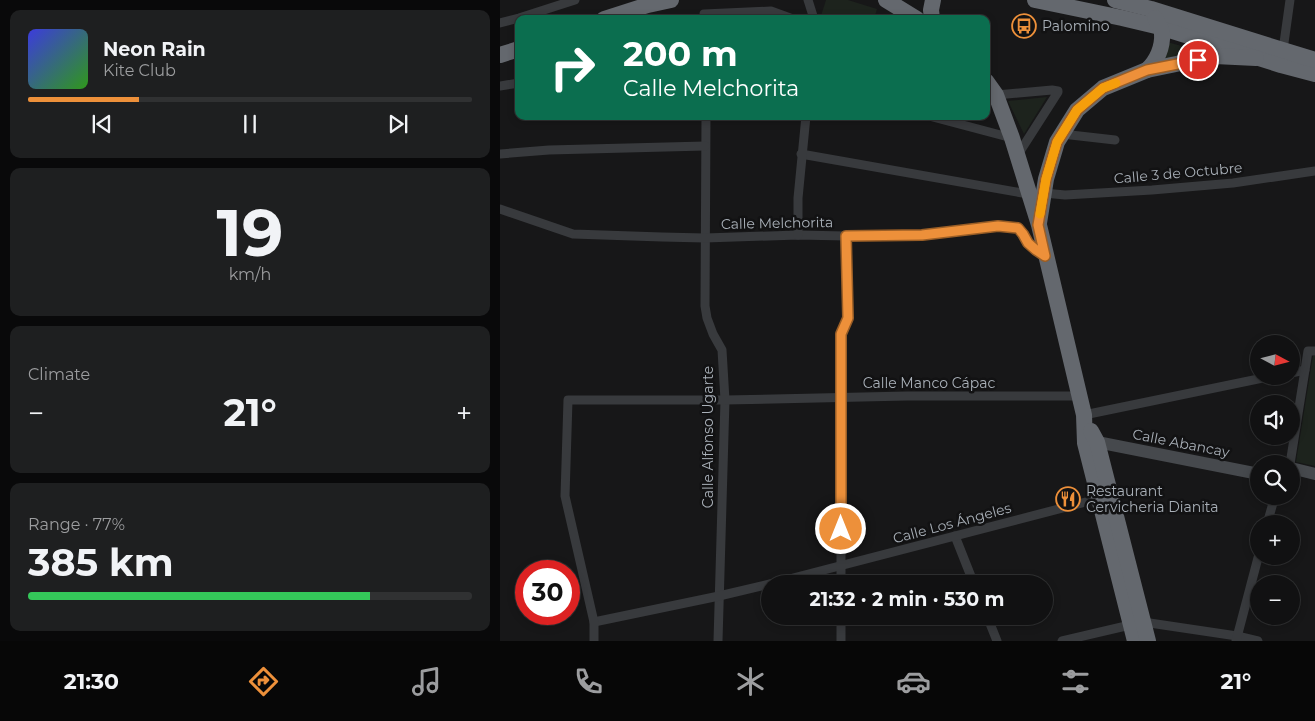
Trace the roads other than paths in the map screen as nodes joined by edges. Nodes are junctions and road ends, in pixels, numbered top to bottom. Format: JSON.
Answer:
{"nodes":[{"id":1,"x":575,"y":0,"type":"edge"},
{"id":2,"x":671,"y":0,"type":"edge"},
{"id":3,"x":808,"y":0,"type":"edge"},
{"id":4,"x":886,"y":0,"type":"edge"},
{"id":5,"x":933,"y":0,"type":"edge"},
{"id":6,"x":1035,"y":0,"type":"edge"},
{"id":7,"x":1115,"y":0,"type":"edge"},
{"id":8,"x":1290,"y":0,"type":"edge"},
{"id":9,"x":647,"y":3,"type":"edge"},
{"id":10,"x":1151,"y":9,"type":"junction"},
{"id":11,"x":528,"y":15,"type":"edge"},
{"id":12,"x":615,"y":15,"type":"edge"},
{"id":13,"x":726,"y":15,"type":"edge"},
{"id":14,"x":782,"y":15,"type":"edge"},
{"id":15,"x":813,"y":15,"type":"edge"},
{"id":16,"x":910,"y":15,"type":"edge"},
{"id":17,"x":932,"y":15,"type":"edge"},
{"id":18,"x":515,"y":19,"type":"edge"},
{"id":19,"x":500,"y":23,"type":"edge"},
{"id":20,"x":1160,"y":27,"type":"junction"},
{"id":21,"x":515,"y":50,"type":"edge"},
{"id":22,"x":1283,"y":50,"type":"junction"},
{"id":23,"x":500,"y":56,"type":"edge"},
{"id":24,"x":1256,"y":58,"type":"junction"},
{"id":25,"x":1315,"y":60,"type":"edge"},
{"id":26,"x":1147,"y":70,"type":"junction"},
{"id":27,"x":1315,"y":74,"type":"edge"},
{"id":28,"x":515,"y":84,"type":"edge"},
{"id":29,"x":500,"y":86,"type":"edge"},
{"id":30,"x":990,"y":86,"type":"edge"},
{"id":31,"x":996,"y":95,"type":"junction"},
{"id":32,"x":706,"y":120,"type":"edge"},
{"id":33,"x":805,"y":120,"type":"edge"},
{"id":34,"x":944,"y":120,"type":"edge"},
{"id":35,"x":1062,"y":134,"type":"junction"},
{"id":36,"x":1012,"y":138,"type":"junction"},
{"id":37,"x":1115,"y":140,"type":"dead end"},
{"id":38,"x":705,"y":146,"type":"junction"},
{"id":39,"x":500,"y":154,"type":"edge"},
{"id":40,"x":801,"y":154,"type":"junction"},
{"id":41,"x":1017,"y":156,"type":"junction"},
{"id":42,"x":1315,"y":171,"type":"edge"},
{"id":43,"x":1032,"y":190,"type":"junction"},
{"id":44,"x":500,"y":209,"type":"edge"},
{"id":45,"x":798,"y":235,"type":"junction"},
{"id":46,"x":846,"y":236,"type":"junction"},
{"id":47,"x":705,"y":238,"type":"junction"},
{"id":48,"x":1045,"y":256,"type":"junction"},
{"id":49,"x":1312,"y":351,"type":"edge"},
{"id":50,"x":1305,"y":370,"type":"junction"},
{"id":51,"x":1300,"y":371,"type":"edge"},
{"id":52,"x":1250,"y":381,"type":"edge"},
{"id":53,"x":1079,"y":396,"type":"junction"},
{"id":54,"x":840,"y":397,"type":"junction"},
{"id":55,"x":725,"y":400,"type":"junction"},
{"id":56,"x":1084,"y":415,"type":"junction"},
{"id":57,"x":1097,"y":442,"type":"junction"},
{"id":58,"x":1291,"y":455,"type":"edge"},
{"id":59,"x":1300,"y":470,"type":"edge"},
{"id":60,"x":1250,"y":472,"type":"edge"},
{"id":61,"x":1315,"y":474,"type":"edge"},
{"id":62,"x":1105,"y":497,"type":"junction"},
{"id":63,"x":955,"y":536,"type":"junction"},
{"id":64,"x":1256,"y":565,"type":"edge"},
{"id":65,"x":842,"y":566,"type":"junction"},
{"id":66,"x":806,"y":575,"type":"edge"},
{"id":67,"x":842,"y":575,"type":"edge"},
{"id":68,"x":970,"y":575,"type":"edge"},
{"id":69,"x":761,"y":586,"type":"edge"},
{"id":70,"x":719,"y":596,"type":"junction"},
{"id":71,"x":594,"y":622,"type":"junction"},
{"id":72,"x":1137,"y":623,"type":"junction"},
{"id":73,"x":841,"y":625,"type":"edge"},
{"id":74,"x":991,"y":625,"type":"edge"},
{"id":75,"x":1236,"y":638,"type":"edge"},
{"id":76,"x":594,"y":641,"type":"edge"},
{"id":77,"x":718,"y":641,"type":"edge"},
{"id":78,"x":841,"y":641,"type":"edge"},
{"id":79,"x":997,"y":641,"type":"edge"},
{"id":80,"x":1062,"y":641,"type":"edge"},
{"id":81,"x":1135,"y":641,"type":"edge"},
{"id":82,"x":1148,"y":641,"type":"edge"},
{"id":83,"x":1258,"y":641,"type":"edge"}],
"edges":[{"from":1,"to":11,"type":"street"},
{"from":2,"to":9,"type":"highway"},
{"from":3,"to":15,"type":"street"},
{"from":4,"to":16,"type":"highway"},
{"from":5,"to":17,"type":"highway"},
{"from":6,"to":20,"type":"highway"},
{"from":7,"to":10,"type":"highway"},
{"from":8,"to":22,"type":"street"},
{"from":9,"to":12,"type":"highway"},
{"from":10,"to":20,"type":"highway"},
{"from":10,"to":22,"type":"highway"},
{"from":13,"to":14,"type":"street"},
{"from":18,"to":19,"type":"street"},
{"from":20,"to":24,"type":"highway"},
{"from":20,"to":26,"type":"highway"},
{"from":21,"to":23,"type":"highway"},
{"from":22,"to":25,"type":"highway"},
{"from":24,"to":26,"type":"highway"},
{"from":24,"to":27,"type":"highway"},
{"from":26,"to":35,"type":"highway"},
{"from":28,"to":29,"type":"street"},
{"from":30,"to":31,"type":"highway"},
{"from":31,"to":36,"type":"highway"},
{"from":31,"to":41,"type":"street"},
{"from":32,"to":38,"type":"street","name":"Calle Alfonso Ugarte"},
{"from":33,"to":40,"type":"street"},
{"from":34,"to":36,"type":"street"},
{"from":35,"to":37,"type":"street"},
{"from":35,"to":43,"type":"highway"},
{"from":36,"to":41,"type":"highway"},
{"from":38,"to":39,"type":"street"},
{"from":38,"to":47,"type":"street","name":"Calle Alfonso Ugarte"},
{"from":40,"to":43,"type":"street","name":"Calle 3 de Octubre"},
{"from":40,"to":45,"type":"street"},
{"from":41,"to":43,"type":"highway"},
{"from":42,"to":43,"type":"street","name":"Calle 3 de Octubre"},
{"from":43,"to":48,"type":"highway"},
{"from":44,"to":47,"type":"street","name":"Calle Melchorita"},
{"from":45,"to":46,"type":"street","name":"Calle Melchorita"},
{"from":45,"to":47,"type":"street","name":"Calle Melchorita"},
{"from":46,"to":48,"type":"street","name":"Calle Melchorita"},
{"from":46,"to":54,"type":"street"},
{"from":47,"to":55,"type":"street","name":"Calle Alfonso Ugarte"},
{"from":48,"to":53,"type":"highway"},
{"from":49,"to":50,"type":"street"},
{"from":50,"to":51,"type":"street"},
{"from":50,"to":58,"type":"street"},
{"from":52,"to":56,"type":"street"},
{"from":53,"to":54,"type":"street","name":"Calle Manco Cápac"},
{"from":53,"to":56,"type":"highway"},
{"from":54,"to":55,"type":"street","name":"Calle Manco Cápac"},
{"from":54,"to":65,"type":"street"},
{"from":55,"to":70,"type":"street","name":"Calle Alfonso Ugarte"},
{"from":55,"to":71,"type":"street","name":"Calle Manco Cápac"},
{"from":56,"to":57,"type":"highway"},
{"from":56,"to":62,"type":"highway"},
{"from":57,"to":60,"type":"street","name":"Calle Abancay"},
{"from":57,"to":62,"type":"highway"},
{"from":59,"to":61,"type":"street"},
{"from":62,"to":63,"type":"street","name":"Calle Los Ángeles"},
{"from":62,"to":72,"type":"highway"},
{"from":63,"to":65,"type":"street","name":"Calle Los Ángeles"},
{"from":63,"to":68,"type":"street"},
{"from":64,"to":75,"type":"street"},
{"from":65,"to":66,"type":"street","name":"Calle Los Ángeles"},
{"from":65,"to":67,"type":"street"},
{"from":69,"to":70,"type":"street","name":"Calle Los Ángeles"},
{"from":70,"to":71,"type":"street","name":"Calle Los Ángeles"},
{"from":70,"to":77,"type":"street","name":"Calle Alfonso Ugarte"},
{"from":71,"to":76,"type":"street"},
{"from":72,"to":75,"type":"street"},
{"from":72,"to":80,"type":"street"},
{"from":72,"to":81,"type":"highway"},
{"from":72,"to":82,"type":"highway"},
{"from":73,"to":78,"type":"street"},
{"from":74,"to":79,"type":"street"},
{"from":75,"to":83,"type":"street"}]}
